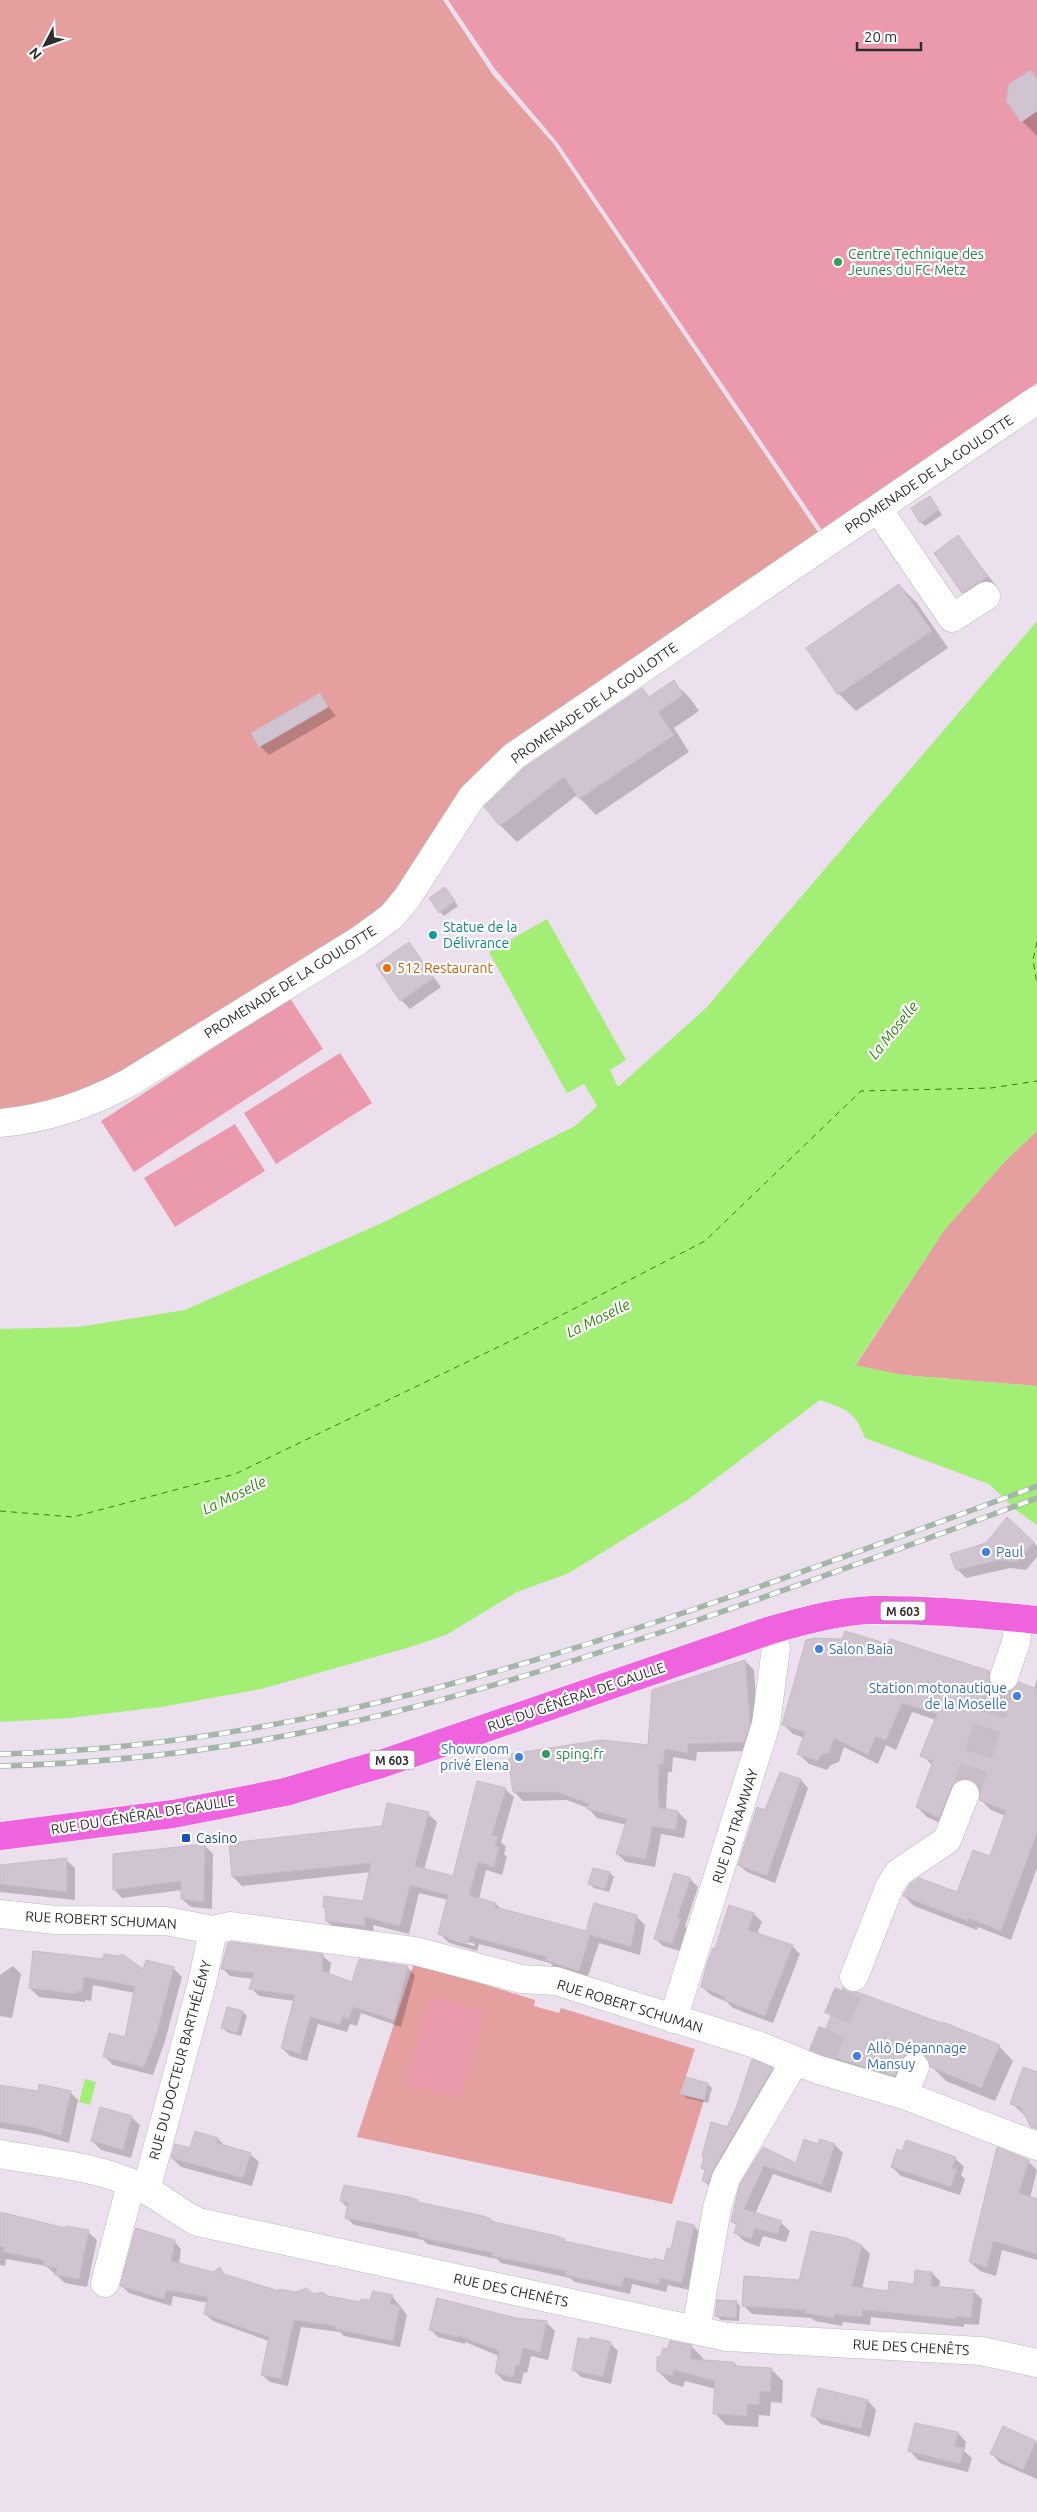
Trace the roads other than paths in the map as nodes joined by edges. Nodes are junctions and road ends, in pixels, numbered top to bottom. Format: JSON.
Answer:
{"nodes":[{"id":1,"x":1037,"y":400,"type":"edge"},
{"id":2,"x":878,"y":509,"type":"junction"},
{"id":3,"x":986,"y":596,"type":"dead end"},
{"id":4,"x":0,"y":1123,"type":"edge"},
{"id":5,"x":1028,"y":1619,"type":"edge"},
{"id":6,"x":771,"y":1630,"type":"junction"},
{"id":7,"x":1004,"y":1677,"type":"tunnel mouth"},
{"id":8,"x":965,"y":1794,"type":"tunnel mouth"},
{"id":9,"x":0,"y":1836,"type":"edge"},
{"id":10,"x":0,"y":1914,"type":"edge"},
{"id":11,"x":213,"y":1930,"type":"junction"},
{"id":12,"x":854,"y":1977,"type":"tunnel mouth"},
{"id":13,"x":673,"y":2019,"type":"junction"},
{"id":14,"x":811,"y":2062,"type":"junction"},
{"id":15,"x":915,"y":2067,"type":"dead end"},
{"id":16,"x":904,"y":2095,"type":"junction"},
{"id":17,"x":1037,"y":2146,"type":"edge"},
{"id":18,"x":0,"y":2154,"type":"edge"},
{"id":19,"x":138,"y":2187,"type":"junction"},
{"id":20,"x":104,"y":2282,"type":"dead end"},
{"id":21,"x":696,"y":2330,"type":"junction"},
{"id":22,"x":1037,"y":2363,"type":"edge"}],
"edges":[{"from":1,"to":2,"type":"street","name":"PROMENADE DE LA GOULOTTE"},
{"from":2,"to":3,"type":"street"},
{"from":2,"to":4,"type":"street","name":"PROMENADE DE LA GOULOTTE"},
{"from":5,"to":6,"type":"main road","name":"RUE DU GÉNÉRAL DE GAULLE","number":"M 603"},
{"from":5,"to":7,"type":"street"},
{"from":6,"to":9,"type":"main road","name":"RUE DU GÉNÉRAL DE GAULLE","number":"M 603"},
{"from":6,"to":13,"type":"street","name":"RUE DU TRAMWAY"},
{"from":8,"to":12,"type":"street"},
{"from":10,"to":11,"type":"street","name":"RUE ROBERT SCHUMAN"},
{"from":11,"to":13,"type":"street","name":"RUE ROBERT SCHUMAN"},
{"from":11,"to":19,"type":"street","name":"RUE DU DOCTEUR BARTHÉLÉMY"},
{"from":13,"to":14,"type":"street","name":"RUE ROBERT SCHUMAN"},
{"from":14,"to":16,"type":"street","name":"RUE ROBERT SCHUMAN"},
{"from":14,"to":21,"type":"street"},
{"from":15,"to":16,"type":"street"},
{"from":16,"to":17,"type":"street","name":"RUE ROBERT SCHUMAN"},
{"from":18,"to":19,"type":"street","name":"RUE DES CHENÊTS"},
{"from":19,"to":20,"type":"street","name":"RUE DU DOCTEUR BARTHÉLÉMY"},
{"from":19,"to":21,"type":"street","name":"RUE DES CHENÊTS"},
{"from":21,"to":22,"type":"street","name":"RUE DES CHENÊTS"}]}
